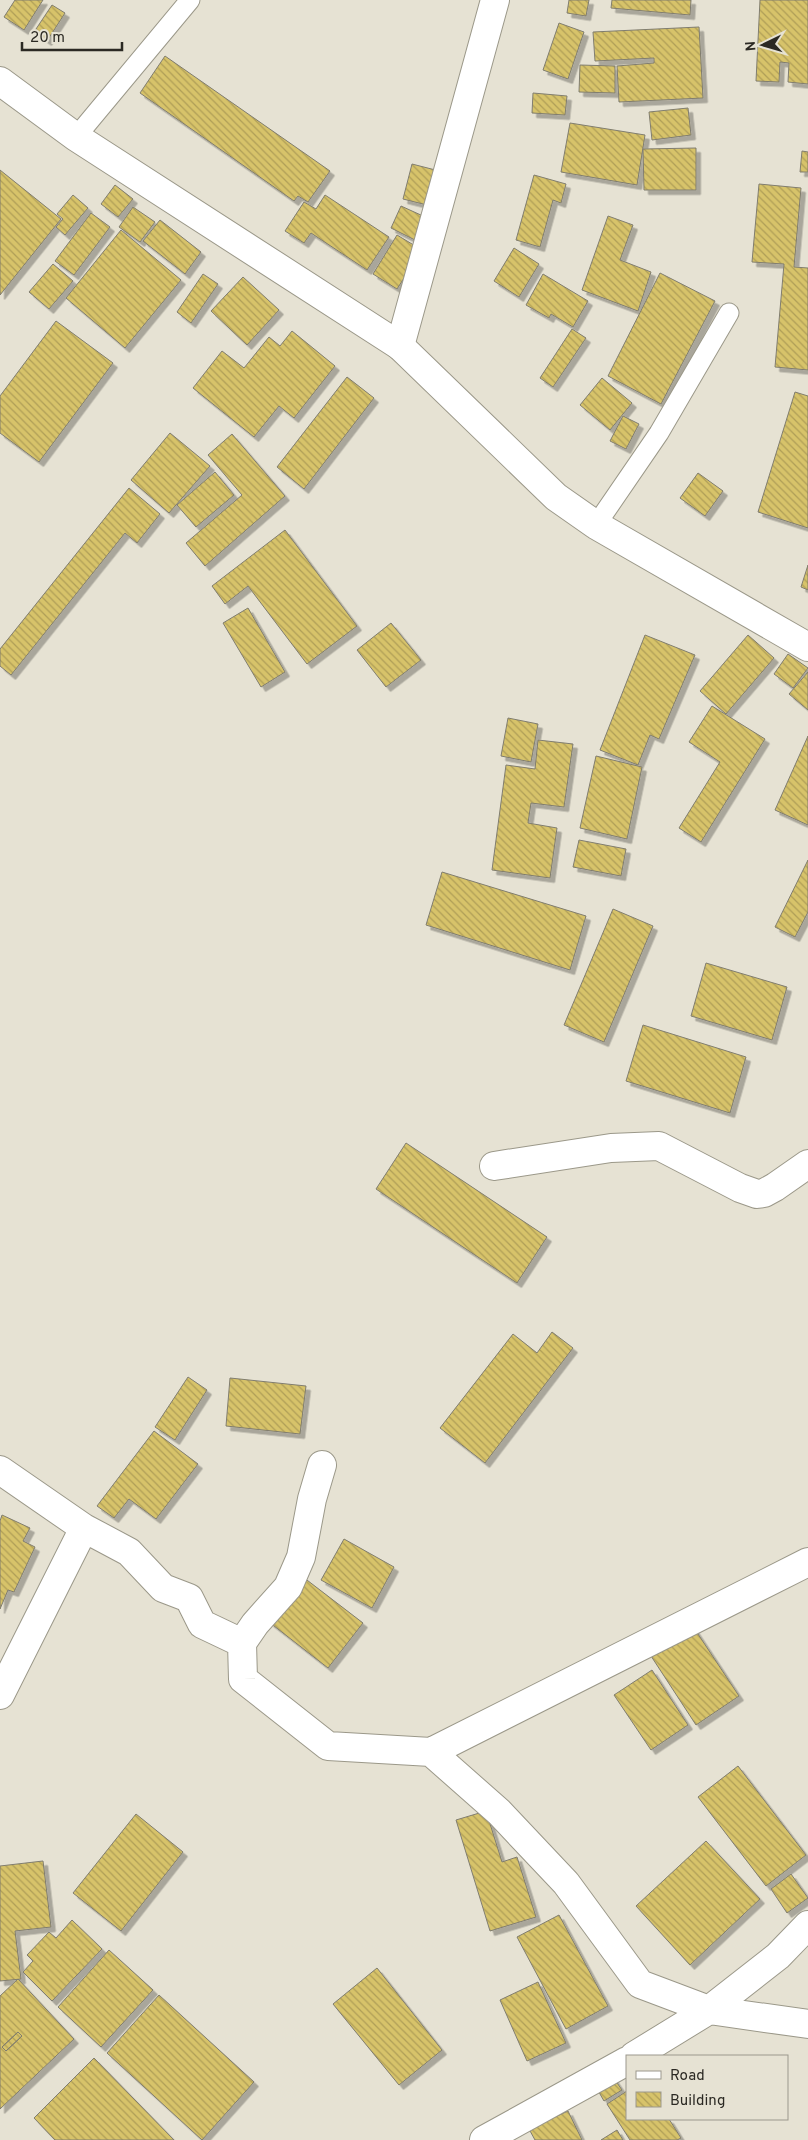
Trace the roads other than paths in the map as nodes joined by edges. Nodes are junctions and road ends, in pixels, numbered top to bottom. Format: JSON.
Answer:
{"nodes":[{"id":1,"x":190,"y":0,"type":"edge"},
{"id":2,"x":495,"y":0,"type":"edge"},
{"id":3,"x":0,"y":81,"type":"edge"},
{"id":4,"x":76,"y":137,"type":"junction"},
{"id":5,"x":729,"y":313,"type":"dead end"},
{"id":6,"x":400,"y":346,"type":"junction"},
{"id":7,"x":596,"y":525,"type":"junction"},
{"id":8,"x":808,"y":648,"type":"edge"},
{"id":9,"x":808,"y":1164,"type":"edge"},
{"id":10,"x":494,"y":1166,"type":"dead end"},
{"id":11,"x":322,"y":1465,"type":"dead end"},
{"id":12,"x":0,"y":1470,"type":"edge"},
{"id":13,"x":84,"y":1528,"type":"junction"},
{"id":14,"x":808,"y":1562,"type":"edge"},
{"id":15,"x":242,"y":1643,"type":"junction"},
{"id":16,"x":0,"y":1695,"type":"edge"},
{"id":17,"x":431,"y":1752,"type":"junction"},
{"id":18,"x":808,"y":1925,"type":"edge"},
{"id":19,"x":709,"y":2010,"type":"junction"},
{"id":20,"x":808,"y":2024,"type":"edge"},
{"id":21,"x":636,"y":2055,"type":"edge"},
{"id":22,"x":626,"y":2062,"type":"edge"},
{"id":23,"x":484,"y":2140,"type":"edge"}],
"edges":[{"from":1,"to":4,"type":"lane"},
{"from":2,"to":6,"type":"street"},
{"from":3,"to":4,"type":"street"},
{"from":4,"to":6,"type":"street"},
{"from":5,"to":7,"type":"lane"},
{"from":6,"to":7,"type":"street"},
{"from":7,"to":8,"type":"street"},
{"from":9,"to":10,"type":"street"},
{"from":11,"to":15,"type":"street"},
{"from":12,"to":13,"type":"street"},
{"from":13,"to":15,"type":"street"},
{"from":13,"to":16,"type":"street"},
{"from":14,"to":17,"type":"street"},
{"from":15,"to":17,"type":"street"},
{"from":17,"to":19,"type":"street"},
{"from":18,"to":19,"type":"street"},
{"from":19,"to":20,"type":"street"},
{"from":19,"to":21,"type":"street"},
{"from":22,"to":23,"type":"street"}]}
